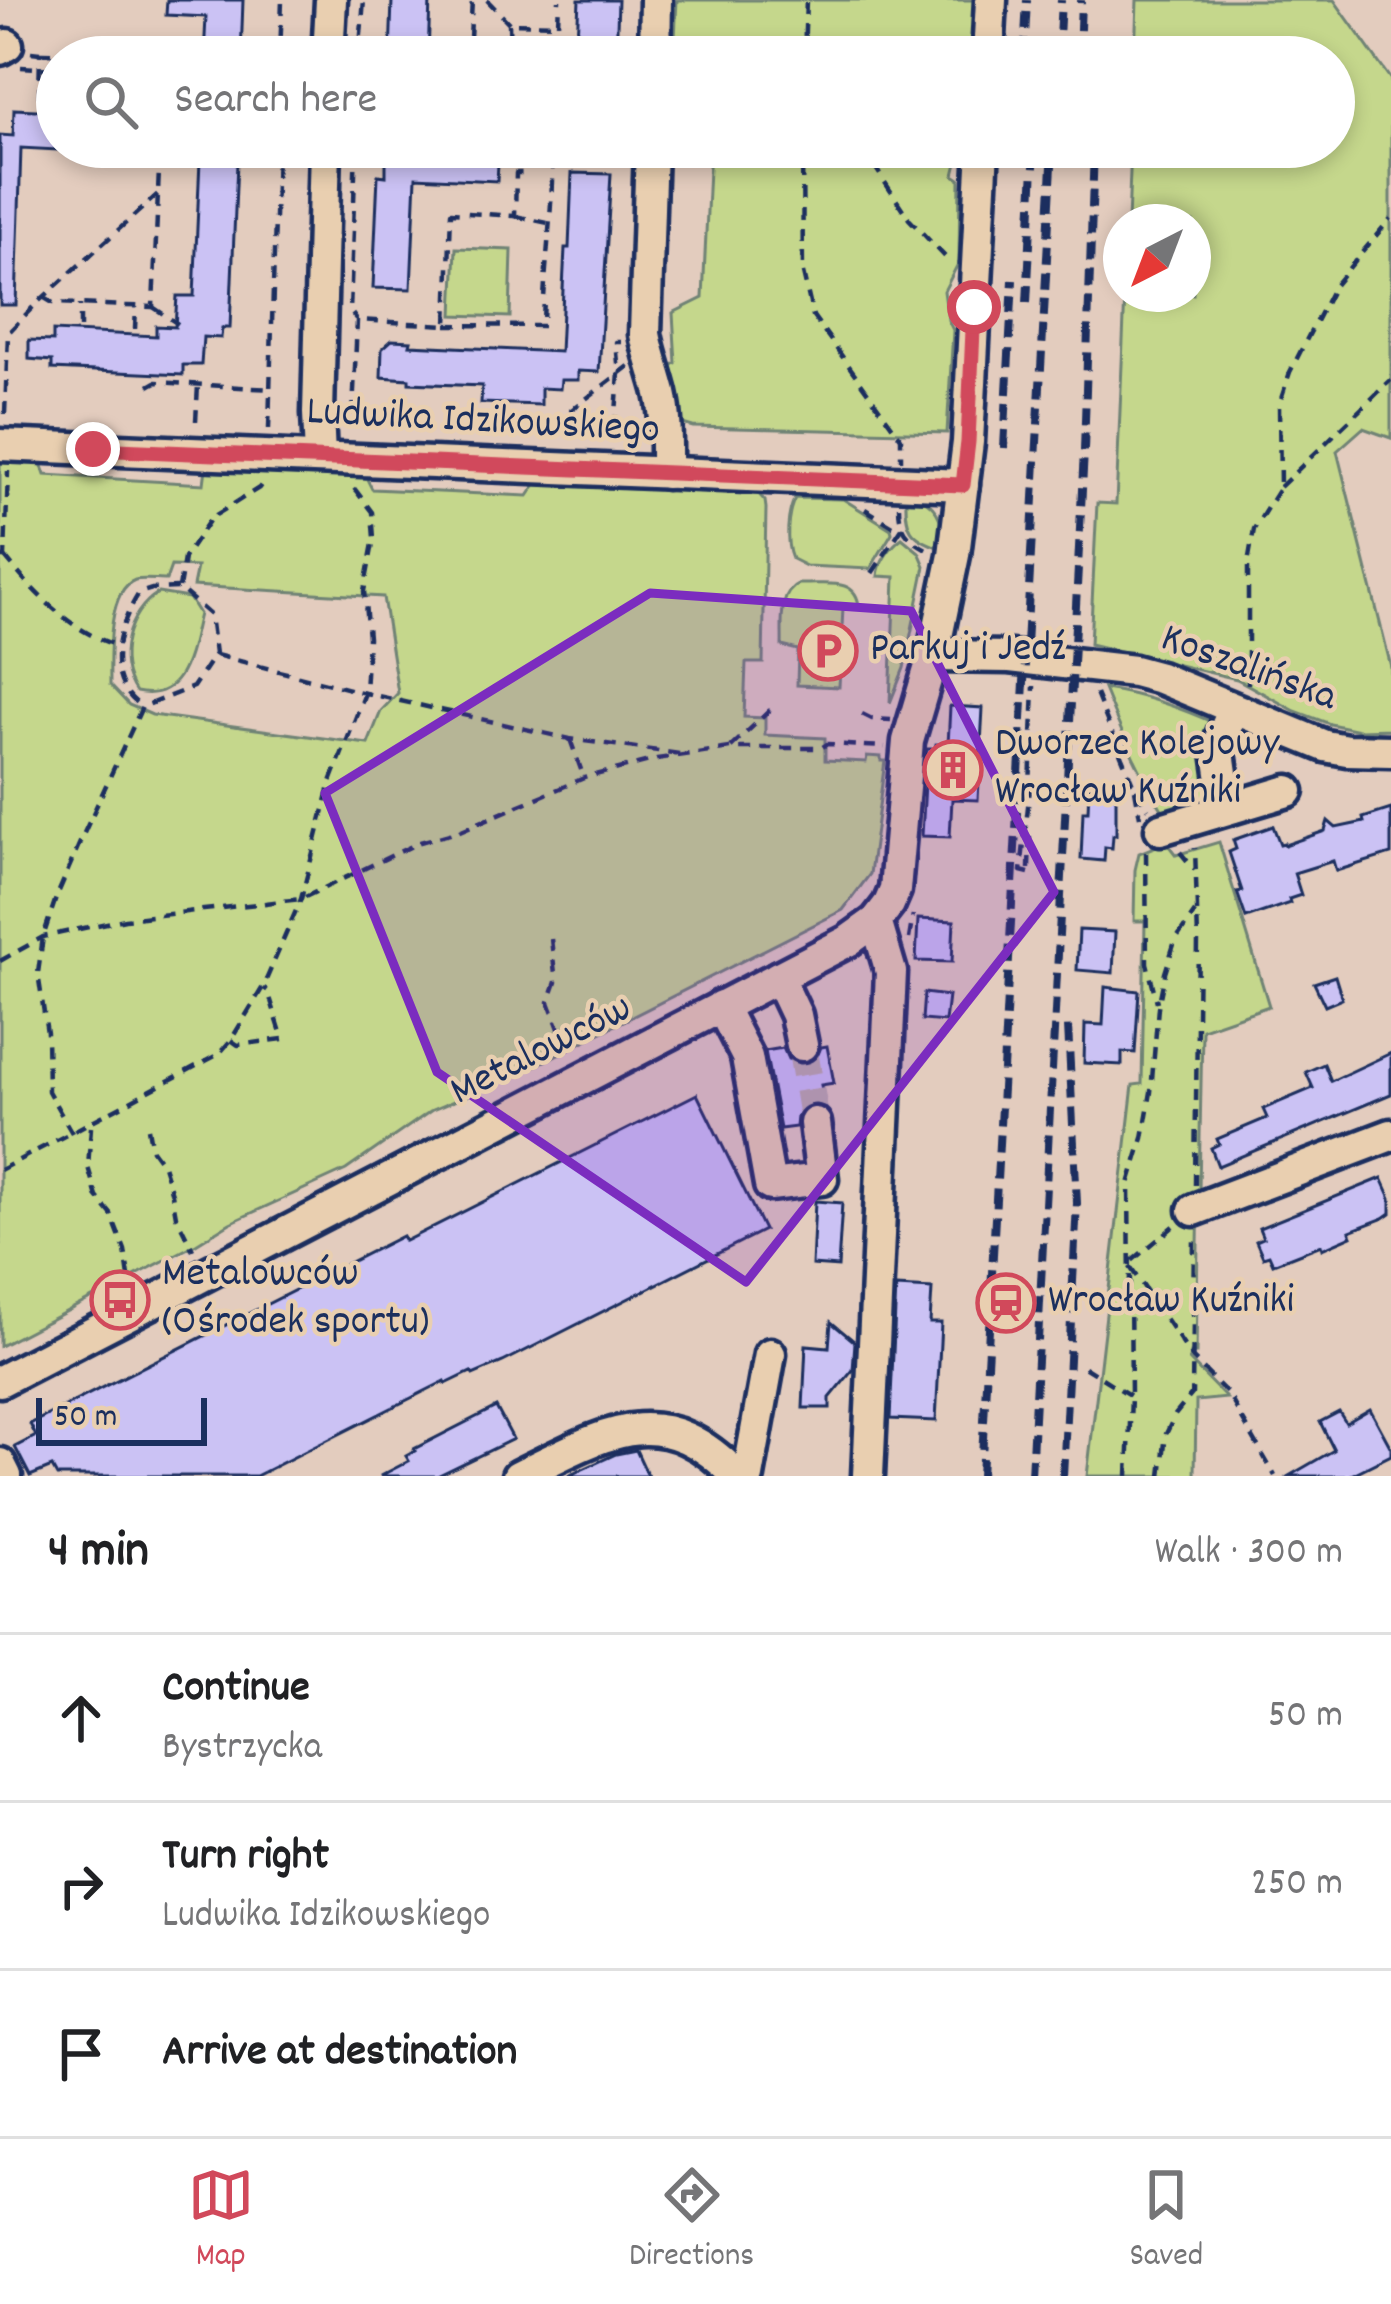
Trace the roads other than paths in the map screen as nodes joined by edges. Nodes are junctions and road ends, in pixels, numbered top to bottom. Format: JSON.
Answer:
{"nodes":[{"id":1,"x":331,"y":0,"type":"edge"},
{"id":2,"x":656,"y":0,"type":"edge"},
{"id":3,"x":991,"y":0,"type":"edge"},
{"id":4,"x":329,"y":36,"type":"edge"},
{"id":5,"x":655,"y":36,"type":"edge"},
{"id":6,"x":989,"y":36,"type":"edge"},
{"id":7,"x":324,"y":168,"type":"edge"},
{"id":8,"x":651,"y":168,"type":"edge"},
{"id":9,"x":981,"y":168,"type":"edge"},
{"id":10,"x":5,"y":446,"type":"edge"},
{"id":11,"x":333,"y":457,"type":"junction"},
{"id":12,"x":666,"y":473,"type":"junction"},
{"id":13,"x":963,"y":485,"type":"junction"},
{"id":14,"x":933,"y":656,"type":"junction"},
{"id":15,"x":1239,"y":711,"type":"junction"},
{"id":16,"x":1391,"y":751,"type":"edge"},
{"id":17,"x":1288,"y":791,"type":"dead end"},
{"id":18,"x":1233,"y":807,"type":"junction"},
{"id":19,"x":1159,"y":829,"type":"road end"},
{"id":20,"x":876,"y":921,"type":"junction"},
{"id":21,"x":778,"y":977,"type":"junction"},
{"id":22,"x":721,"y":1006,"type":"junction"},
{"id":23,"x":802,"y":1045,"type":"tunnel mouth"},
{"id":24,"x":815,"y":1123,"type":"tunnel mouth"},
{"id":25,"x":1391,"y":1135,"type":"edge"},
{"id":26,"x":1194,"y":1210,"type":"road end"},
{"id":27,"x":770,"y":1354,"type":"dead end"},
{"id":28,"x":0,"y":1381,"type":"edge"},
{"id":29,"x":0,"y":1464,"type":"edge"},
{"id":30,"x":6,"y":1476,"type":"edge"},
{"id":31,"x":518,"y":1476,"type":"edge"},
{"id":32,"x":737,"y":1476,"type":"edge"},
{"id":33,"x":748,"y":1476,"type":"edge"},
{"id":34,"x":868,"y":1476,"type":"edge"}],
"edges":[{"from":1,"to":4,"type":"street"},
{"from":2,"to":5,"type":"street"},
{"from":3,"to":6,"type":"street"},
{"from":7,"to":11,"type":"street"},
{"from":8,"to":12,"type":"street"},
{"from":9,"to":13,"type":"street"},
{"from":10,"to":11,"type":"street","name":"Ludwika Idzikowskiego"},
{"from":11,"to":12,"type":"street","name":"Ludwika Idzikowskiego"},
{"from":12,"to":13,"type":"street","name":"Ludwika Idzikowskiego"},
{"from":13,"to":14,"type":"street"},
{"from":14,"to":15,"type":"street","name":"Koszalińska"},
{"from":14,"to":20,"type":"street"},
{"from":15,"to":16,"type":"street","name":"Koszalińska"},
{"from":15,"to":18,"type":"street"},
{"from":17,"to":18,"type":"street"},
{"from":18,"to":19,"type":"street"},
{"from":20,"to":21,"type":"street","name":"Metalowców"},
{"from":20,"to":34,"type":"street"},
{"from":21,"to":22,"type":"street","name":"Metalowców"},
{"from":21,"to":23,"type":"street"},
{"from":22,"to":24,"type":"street"},
{"from":22,"to":28,"type":"street","name":"Metalowców"},
{"from":25,"to":26,"type":"street"},
{"from":27,"to":33,"type":"street"},
{"from":29,"to":30,"type":"street"},
{"from":31,"to":32,"type":"street"}]}
